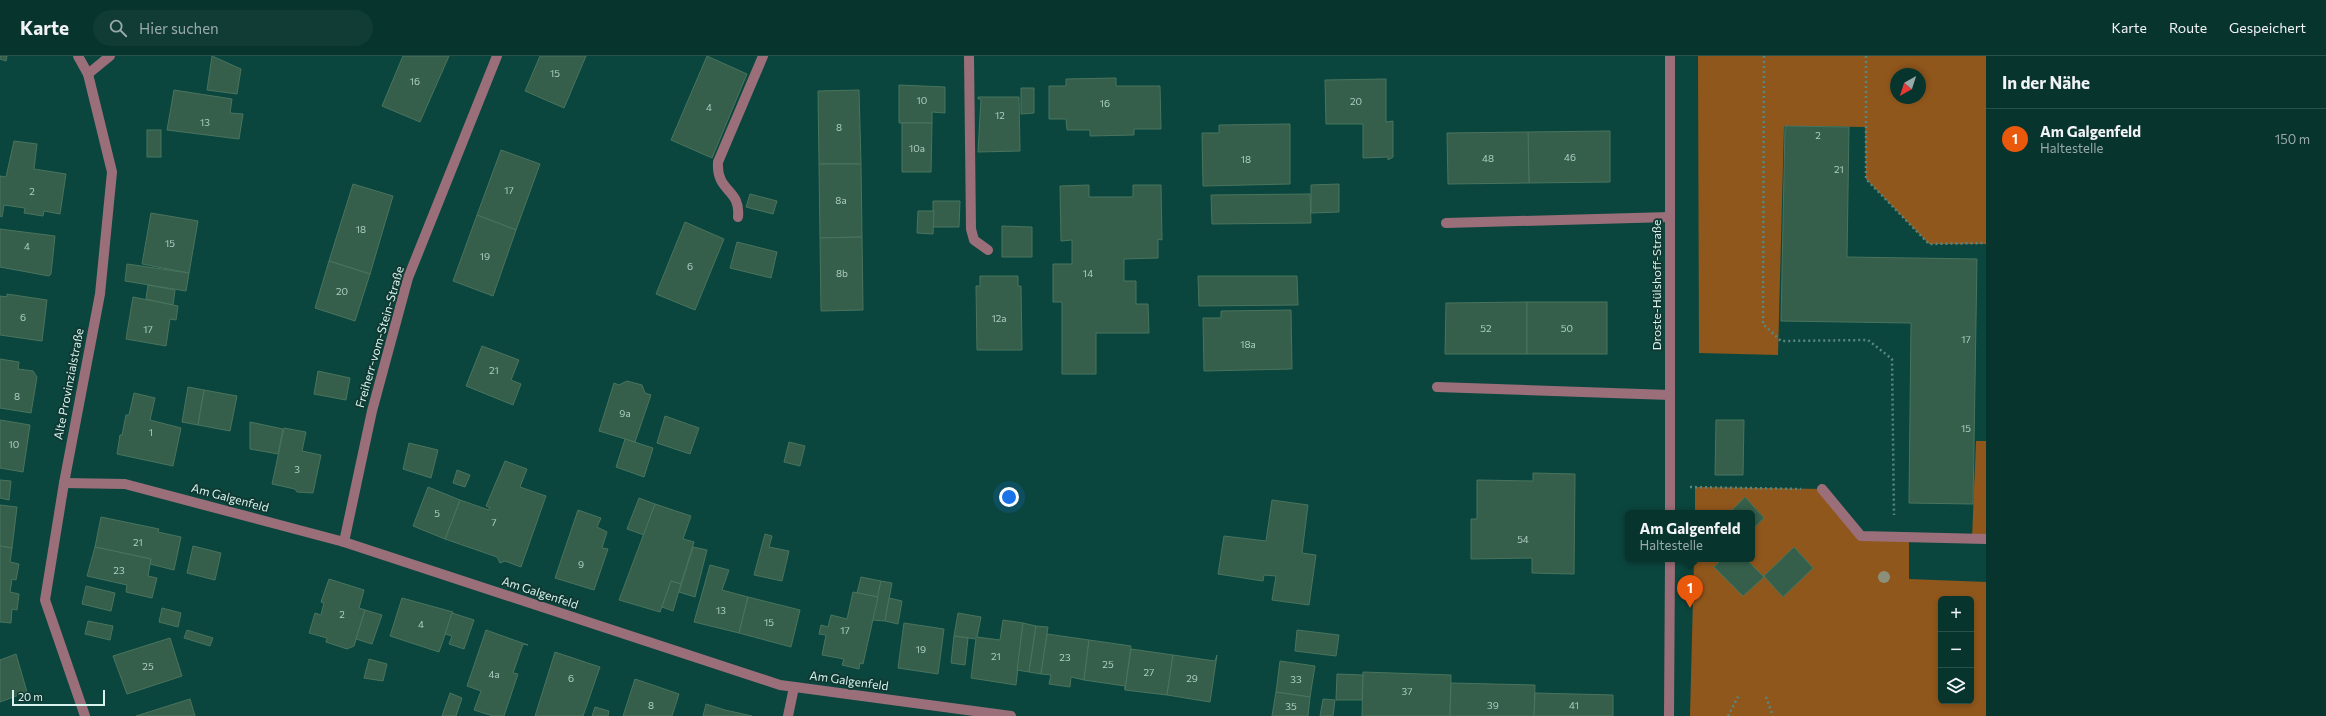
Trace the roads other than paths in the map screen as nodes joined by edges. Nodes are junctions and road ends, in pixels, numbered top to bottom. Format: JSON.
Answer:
{"nodes":[{"id":1,"x":78,"y":56,"type":"edge"},
{"id":2,"x":110,"y":56,"type":"edge"},
{"id":3,"x":497,"y":56,"type":"edge"},
{"id":4,"x":763,"y":56,"type":"edge"},
{"id":5,"x":969,"y":56,"type":"edge"},
{"id":6,"x":1670,"y":56,"type":"edge"},
{"id":7,"x":88,"y":74,"type":"junction"},
{"id":8,"x":738,"y":217,"type":"dead end"},
{"id":9,"x":1670,"y":217,"type":"junction"},
{"id":10,"x":1446,"y":223,"type":"dead end"},
{"id":11,"x":988,"y":250,"type":"dead end"},
{"id":12,"x":1438,"y":387,"type":"dead end"},
{"id":13,"x":1670,"y":394,"type":"junction"},
{"id":14,"x":64,"y":483,"type":"junction"},
{"id":15,"x":1822,"y":489,"type":"road end"},
{"id":16,"x":1670,"y":510,"type":"edge"},
{"id":17,"x":1986,"y":539,"type":"edge"},
{"id":18,"x":344,"y":542,"type":"junction"},
{"id":19,"x":1670,"y":562,"type":"edge"},
{"id":20,"x":794,"y":687,"type":"junction"},
{"id":21,"x":85,"y":716,"type":"edge"},
{"id":22,"x":788,"y":716,"type":"edge"},
{"id":23,"x":1011,"y":716,"type":"edge"},
{"id":24,"x":1669,"y":716,"type":"edge"}],
"edges":[{"from":1,"to":7,"type":"street","name":"Alte Provinzialstraße"},
{"from":2,"to":7,"type":"street"},
{"from":3,"to":18,"type":"street","name":"Freiherr-vom-Stein-Straße"},
{"from":4,"to":8,"type":"street"},
{"from":5,"to":11,"type":"street"},
{"from":6,"to":9,"type":"street","name":"Droste-Hülshoff-Straße"},
{"from":7,"to":14,"type":"street","name":"Alte Provinzialstraße"},
{"from":9,"to":10,"type":"street"},
{"from":9,"to":13,"type":"street","name":"Droste-Hülshoff-Straße"},
{"from":12,"to":13,"type":"street"},
{"from":13,"to":16,"type":"street","name":"Droste-Hülshoff-Straße"},
{"from":14,"to":18,"type":"street","name":"Am Galgenfeld"},
{"from":14,"to":21,"type":"street","name":"Alte Provinzialstraße"},
{"from":15,"to":17,"type":"street"},
{"from":18,"to":20,"type":"street","name":"Am Galgenfeld"},
{"from":19,"to":24,"type":"street"},
{"from":20,"to":22,"type":"street"},
{"from":20,"to":23,"type":"street","name":"Am Galgenfeld"}]}
